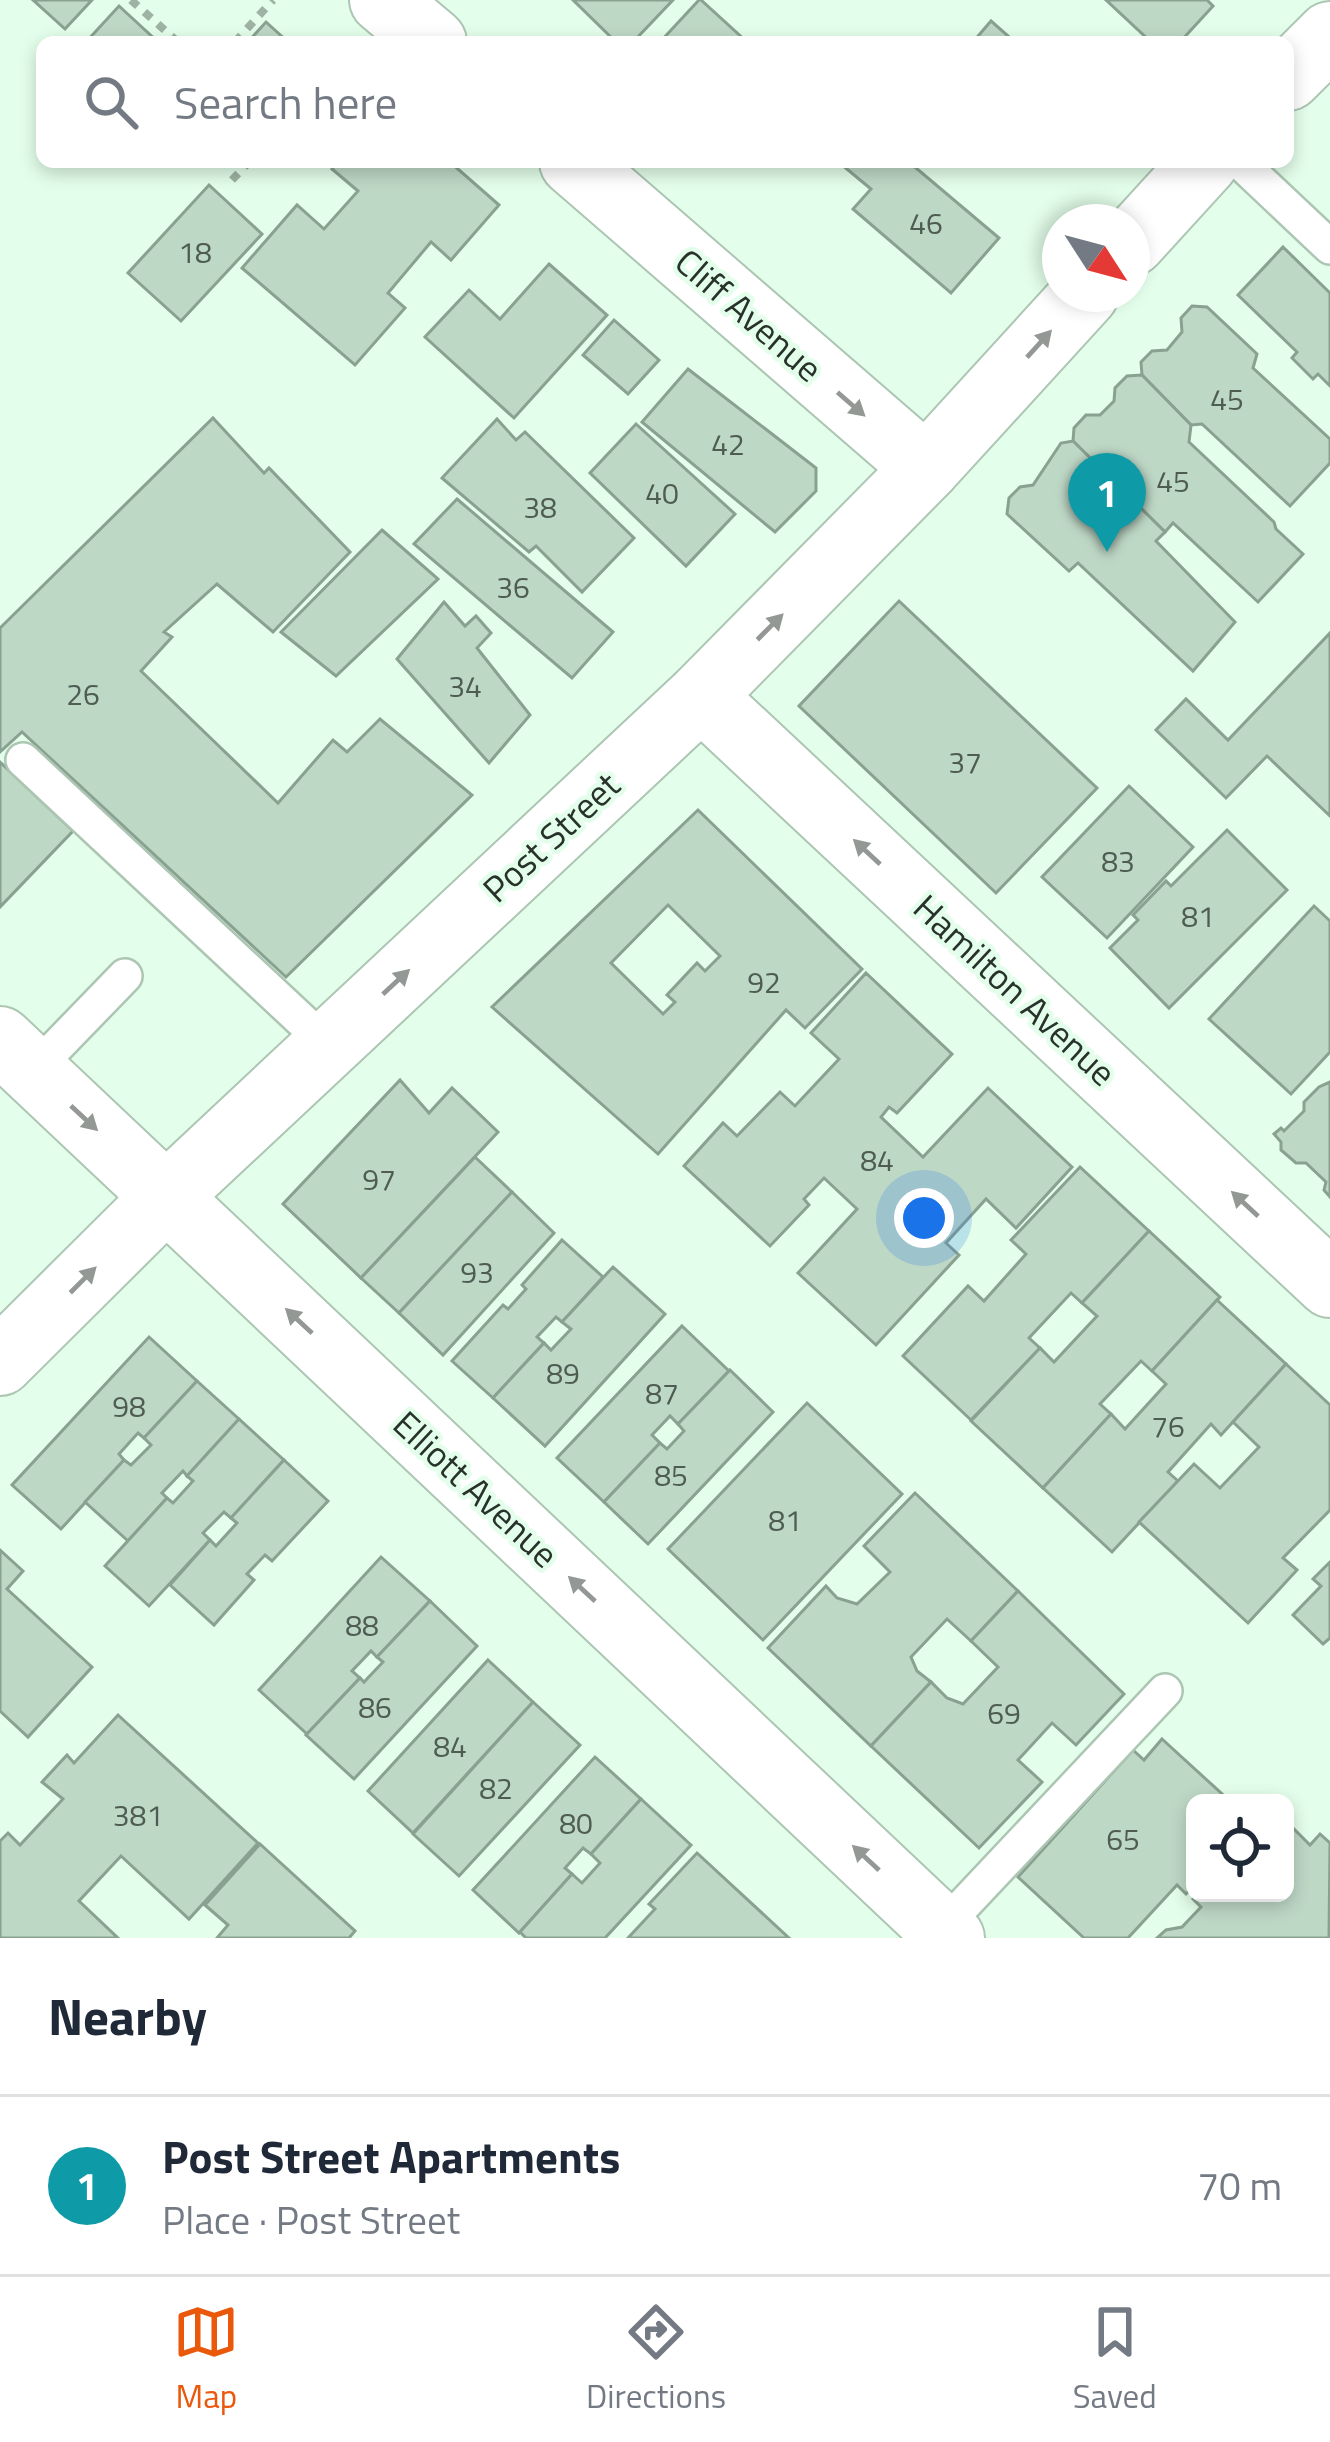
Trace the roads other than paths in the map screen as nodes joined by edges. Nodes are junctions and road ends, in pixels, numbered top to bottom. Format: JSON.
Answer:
{"nodes":[{"id":1,"x":383,"y":0,"type":"edge"},
{"id":2,"x":1330,"y":35,"type":"edge"},
{"id":3,"x":426,"y":36,"type":"edge"},
{"id":4,"x":1294,"y":71,"type":"edge"},
{"id":5,"x":580,"y":168,"type":"edge"},
{"id":6,"x":1200,"y":168,"type":"edge"},
{"id":7,"x":1246,"y":168,"type":"edge"},
{"id":8,"x":1150,"y":222,"type":"edge"},
{"id":9,"x":1330,"y":247,"type":"edge"},
{"id":10,"x":1069,"y":312,"type":"edge"},
{"id":11,"x":926,"y":468,"type":"junction"},
{"id":12,"x":701,"y":696,"type":"junction"},
{"id":13,"x":23,"y":760,"type":"dead end"},
{"id":14,"x":125,"y":976,"type":"dead end"},
{"id":15,"x":328,"y":1046,"type":"junction"},
{"id":16,"x":16,"y":1056,"type":"edge"},
{"id":17,"x":167,"y":1196,"type":"junction"},
{"id":18,"x":1330,"y":1284,"type":"edge"},
{"id":19,"x":0,"y":1363,"type":"edge"},
{"id":20,"x":1165,"y":1691,"type":"dead end"},
{"id":21,"x":946,"y":1933,"type":"edge"}],
"edges":[{"from":1,"to":3,"type":"street"},
{"from":2,"to":4,"type":"street"},
{"from":5,"to":11,"type":"street","name":"Cliff Avenue","one_way":true},
{"from":6,"to":8,"type":"street"},
{"from":7,"to":9,"type":"lane"},
{"from":11,"to":10,"type":"street","name":"Post Street","one_way":true},
{"from":12,"to":11,"type":"street","name":"Post Street","one_way":true},
{"from":15,"to":12,"type":"street","name":"Post Street","one_way":true},
{"from":18,"to":12,"type":"street","name":"Hamilton Avenue","one_way":true},
{"from":13,"to":15,"type":"lane"},
{"from":14,"to":16,"type":"lane"},
{"from":15,"to":17,"type":"street","name":"Post Street"},
{"from":16,"to":17,"type":"street","name":"Elliott Avenue","one_way":true},
{"from":19,"to":17,"type":"street","name":"Post Street","one_way":true},
{"from":21,"to":17,"type":"street","name":"Elliott Avenue","one_way":true},
{"from":20,"to":21,"type":"lane"}]}
